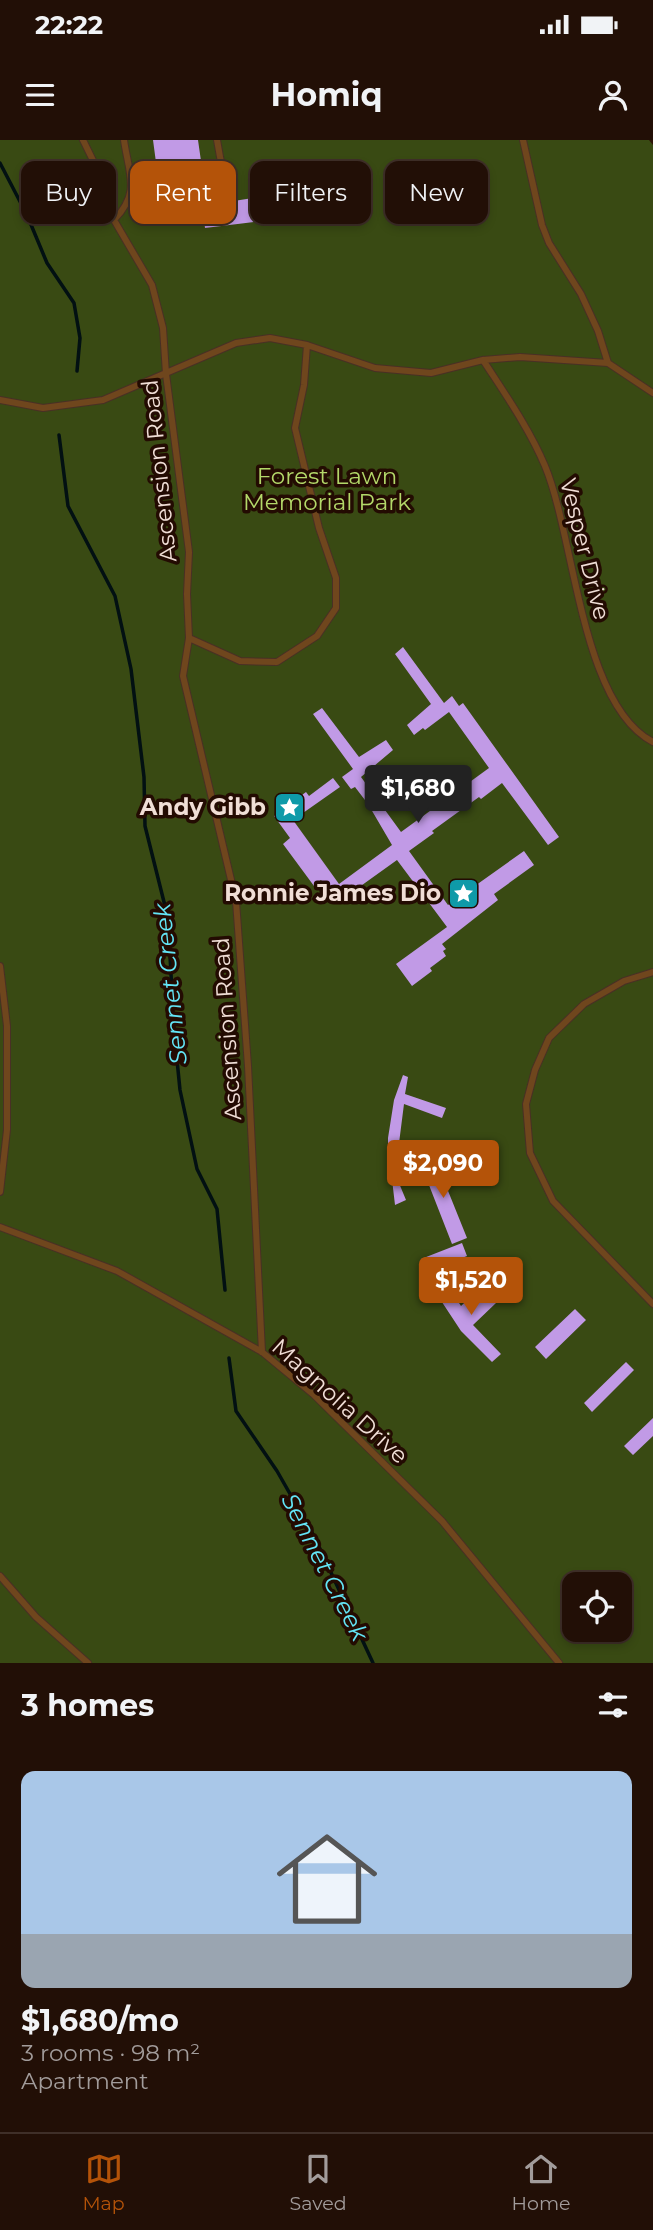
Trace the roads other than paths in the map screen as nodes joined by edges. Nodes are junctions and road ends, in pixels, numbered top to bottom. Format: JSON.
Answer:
{"nodes":[{"id":1,"x":83,"y":140,"type":"edge"},
{"id":2,"x":124,"y":140,"type":"edge"},
{"id":3,"x":217,"y":140,"type":"edge"},
{"id":4,"x":523,"y":140,"type":"edge"},
{"id":5,"x":93,"y":161,"type":"edge"},
{"id":6,"x":221,"y":161,"type":"edge"},
{"id":7,"x":130,"y":180,"type":"edge"},
{"id":8,"x":130,"y":198,"type":"edge"},
{"id":9,"x":116,"y":218,"type":"edge"},
{"id":10,"x":116,"y":223,"type":"edge"},
{"id":11,"x":307,"y":345,"type":"junction"},
{"id":12,"x":483,"y":360,"type":"junction"},
{"id":13,"x":608,"y":363,"type":"junction"},
{"id":14,"x":166,"y":374,"type":"junction"},
{"id":15,"x":653,"y":393,"type":"edge"},
{"id":16,"x":0,"y":400,"type":"edge"},
{"id":17,"x":189,"y":638,"type":"junction"},
{"id":18,"x":653,"y":742,"type":"edge"},
{"id":19,"x":0,"y":966,"type":"edge"},
{"id":20,"x":653,"y":972,"type":"edge"},
{"id":21,"x":0,"y":1192,"type":"edge"},
{"id":22,"x":0,"y":1227,"type":"edge"},
{"id":23,"x":653,"y":1304,"type":"edge"},
{"id":24,"x":262,"y":1352,"type":"junction"},
{"id":25,"x":0,"y":1576,"type":"edge"},
{"id":26,"x":88,"y":1663,"type":"edge"},
{"id":27,"x":559,"y":1663,"type":"edge"}],
"edges":[{"from":1,"to":5,"type":"lane","name":"Ascension Road"},
{"from":2,"to":7,"type":"lane"},
{"from":3,"to":6,"type":"lane"},
{"from":4,"to":13,"type":"lane"},
{"from":8,"to":9,"type":"lane"},
{"from":10,"to":14,"type":"lane","name":"Ascension Road"},
{"from":11,"to":12,"type":"lane"},
{"from":11,"to":14,"type":"lane"},
{"from":11,"to":17,"type":"lane"},
{"from":12,"to":13,"type":"lane"},
{"from":12,"to":18,"type":"lane","name":"Vesper Drive"},
{"from":13,"to":15,"type":"lane"},
{"from":14,"to":16,"type":"lane"},
{"from":14,"to":17,"type":"lane","name":"Ascension Road"},
{"from":17,"to":24,"type":"lane","name":"Ascension Road"},
{"from":19,"to":21,"type":"lane"},
{"from":20,"to":23,"type":"lane"},
{"from":22,"to":24,"type":"lane","name":"Magnolia Drive"},
{"from":24,"to":27,"type":"lane","name":"Magnolia Drive"},
{"from":25,"to":26,"type":"lane"}]}
